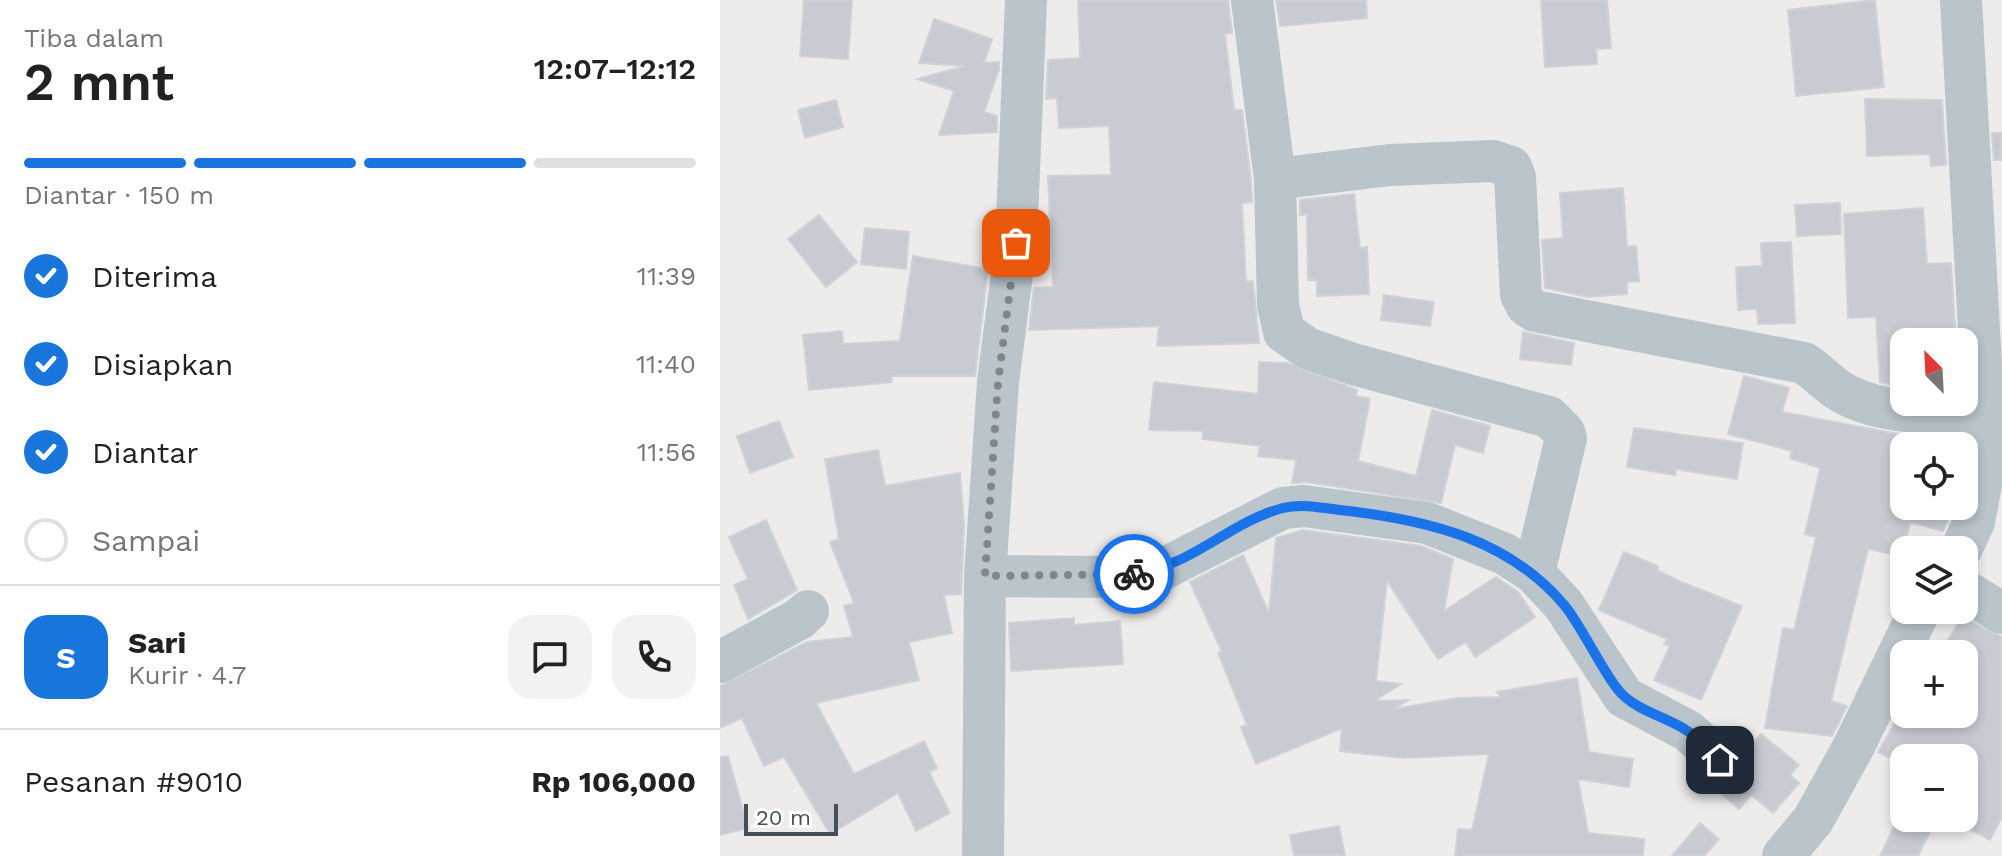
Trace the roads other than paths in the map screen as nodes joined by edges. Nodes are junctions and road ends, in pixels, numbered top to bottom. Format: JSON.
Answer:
{"nodes":[{"id":1,"x":1026,"y":0,"type":"edge"},
{"id":2,"x":1252,"y":0,"type":"edge"},
{"id":3,"x":1961,"y":0,"type":"edge"},
{"id":4,"x":1275,"y":179,"type":"junction"},
{"id":5,"x":1984,"y":412,"type":"junction"},
{"id":6,"x":1968,"y":536,"type":"edge"},
{"id":7,"x":1534,"y":573,"type":"junction"},
{"id":8,"x":985,"y":576,"type":"junction"},
{"id":9,"x":1978,"y":598,"type":"edge"},
{"id":10,"x":808,"y":611,"type":"dead end"},
{"id":11,"x":2002,"y":613,"type":"edge"},
{"id":12,"x":1913,"y":624,"type":"edge"},
{"id":13,"x":720,"y":662,"type":"edge"},
{"id":14,"x":1720,"y":760,"type":"dead end"},
{"id":15,"x":983,"y":856,"type":"edge"},
{"id":16,"x":1783,"y":856,"type":"edge"}],
"edges":[{"from":1,"to":8,"type":"street"},
{"from":2,"to":4,"type":"street"},
{"from":3,"to":5,"type":"street"},
{"from":4,"to":5,"type":"street"},
{"from":4,"to":7,"type":"street"},
{"from":5,"to":6,"type":"street"},
{"from":7,"to":8,"type":"street"},
{"from":7,"to":14,"type":"street"},
{"from":8,"to":15,"type":"street"},
{"from":9,"to":11,"type":"street"},
{"from":10,"to":13,"type":"street"},
{"from":12,"to":16,"type":"street"}]}
